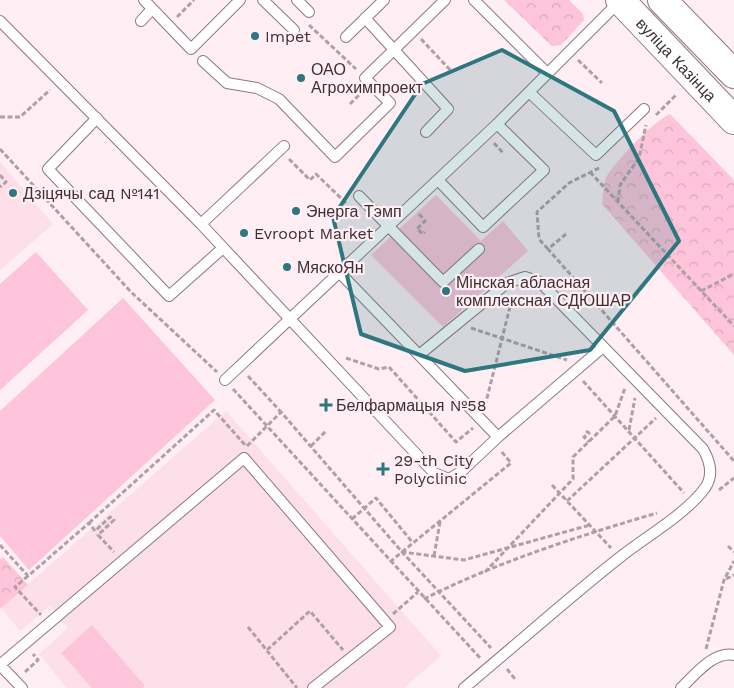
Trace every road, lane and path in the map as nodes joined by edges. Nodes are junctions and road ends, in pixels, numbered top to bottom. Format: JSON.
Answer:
{"nodes":[{"id":1,"x":144,"y":0,"type":"edge"},
{"id":2,"x":194,"y":0,"type":"edge"},
{"id":3,"x":240,"y":0,"type":"edge"},
{"id":4,"x":263,"y":0,"type":"edge"},
{"id":5,"x":297,"y":0,"type":"edge"},
{"id":6,"x":384,"y":0,"type":"edge"},
{"id":7,"x":445,"y":0,"type":"edge"},
{"id":8,"x":474,"y":0,"type":"edge"},
{"id":9,"x":620,"y":0,"type":"edge"},
{"id":10,"x":662,"y":0,"type":"edge"},
{"id":11,"x":152,"y":9,"type":"junction"},
{"id":12,"x":306,"y":16,"type":"joint"},
{"id":13,"x":365,"y":18,"type":"junction"},
{"id":14,"x":0,"y":21,"type":"edge"},
{"id":15,"x":141,"y":21,"type":"dead end"},
{"id":16,"x":168,"y":25,"type":"junction"},
{"id":17,"x":294,"y":30,"type":"dead end"},
{"id":18,"x":414,"y":31,"type":"junction"},
{"id":19,"x":346,"y":37,"type":"dead end"},
{"id":20,"x":394,"y":50,"type":"junction"},
{"id":21,"x":574,"y":56,"type":"dead end"},
{"id":22,"x":203,"y":61,"type":"dead end"},
{"id":23,"x":452,"y":72,"type":"dead end"},
{"id":24,"x":548,"y":74,"type":"junction"},
{"id":25,"x":734,"y":74,"type":"edge"},
{"id":26,"x":365,"y":78,"type":"junction"},
{"id":27,"x":59,"y":81,"type":"junction"},
{"id":28,"x":602,"y":83,"type":"dead end"},
{"id":29,"x":529,"y":92,"type":"junction"},
{"id":30,"x":644,"y":109,"type":"dead end"},
{"id":31,"x":0,"y":117,"type":"edge"},
{"id":32,"x":97,"y":118,"type":"junction"},
{"id":33,"x":734,"y":120,"type":"edge"},
{"id":34,"x":497,"y":124,"type":"junction"},
{"id":35,"x":646,"y":124,"type":"dead end"},
{"id":36,"x":426,"y":132,"type":"dead end"},
{"id":37,"x":490,"y":138,"type":"dead end"},
{"id":38,"x":282,"y":148,"type":"joint"},
{"id":39,"x":0,"y":149,"type":"edge"},
{"id":40,"x":504,"y":154,"type":"dead end"},
{"id":41,"x":590,"y":172,"type":"dead end"},
{"id":42,"x":0,"y":175,"type":"edge"},
{"id":43,"x":438,"y":180,"type":"junction"},
{"id":44,"x":0,"y":187,"type":"edge"},
{"id":45,"x":359,"y":196,"type":"dead end"},
{"id":46,"x":618,"y":202,"type":"junction"},
{"id":47,"x":351,"y":208,"type":"dead end"},
{"id":48,"x":415,"y":210,"type":"dead end"},
{"id":49,"x":201,"y":224,"type":"junction"},
{"id":50,"x":388,"y":226,"type":"junction"},
{"id":51,"x":425,"y":232,"type":"dead end"},
{"id":52,"x":566,"y":234,"type":"dead end"},
{"id":53,"x":223,"y":248,"type":"junction"},
{"id":54,"x":479,"y":249,"type":"dead end"},
{"id":55,"x":340,"y":273,"type":"junction"},
{"id":56,"x":734,"y":274,"type":"edge"},
{"id":57,"x":516,"y":280,"type":"junction"},
{"id":58,"x":701,"y":291,"type":"junction"},
{"id":59,"x":291,"y":319,"type":"junction"},
{"id":60,"x":457,"y":323,"type":"junction"},
{"id":61,"x":734,"y":326,"type":"edge"},
{"id":62,"x":503,"y":338,"type":"junction"},
{"id":63,"x":602,"y":348,"type":"junction"},
{"id":64,"x":317,"y":349,"type":"junction"},
{"id":65,"x":639,"y":353,"type":"junction"},
{"id":66,"x":419,"y":355,"type":"junction"},
{"id":67,"x":238,"y":365,"type":"junction"},
{"id":68,"x":578,"y":368,"type":"junction"},
{"id":69,"x":630,"y":374,"type":"junction"},
{"id":70,"x":224,"y":380,"type":"junction"},
{"id":71,"x":582,"y":380,"type":"junction"},
{"id":72,"x":575,"y":387,"type":"dead end"},
{"id":73,"x":680,"y":399,"type":"junction"},
{"id":74,"x":664,"y":411,"type":"junction"},
{"id":75,"x":282,"y":412,"type":"junction"},
{"id":76,"x":616,"y":416,"type":"junction"},
{"id":77,"x":482,"y":420,"type":"junction"},
{"id":78,"x":226,"y":422,"type":"dead end"},
{"id":79,"x":268,"y":426,"type":"junction"},
{"id":80,"x":586,"y":430,"type":"dead end"},
{"id":81,"x":326,"y":431,"type":"dead end"},
{"id":82,"x":498,"y":437,"type":"junction"},
{"id":83,"x":636,"y":437,"type":"junction"},
{"id":84,"x":250,"y":442,"type":"dead end"},
{"id":85,"x":589,"y":442,"type":"junction"},
{"id":86,"x":508,"y":445,"type":"dead end"},
{"id":87,"x":310,"y":446,"type":"junction"},
{"id":88,"x":734,"y":461,"type":"edge"},
{"id":89,"x":552,"y":485,"type":"dead end"},
{"id":90,"x":559,"y":492,"type":"junction"},
{"id":91,"x":567,"y":500,"type":"junction"},
{"id":92,"x":692,"y":502,"type":"junction"},
{"id":93,"x":364,"y":508,"type":"junction"},
{"id":94,"x":352,"y":519,"type":"junction"},
{"id":95,"x":440,"y":521,"type":"junction"},
{"id":96,"x":89,"y":523,"type":"junction"},
{"id":97,"x":590,"y":525,"type":"junction"},
{"id":98,"x":596,"y":531,"type":"junction"},
{"id":99,"x":413,"y":544,"type":"junction"},
{"id":100,"x":0,"y":545,"type":"edge"},
{"id":101,"x":728,"y":546,"type":"dead end"},
{"id":102,"x":507,"y":548,"type":"junction"},
{"id":103,"x":402,"y":552,"type":"junction"},
{"id":104,"x":734,"y":552,"type":"edge"},
{"id":105,"x":118,"y":556,"type":"dead end"},
{"id":106,"x":434,"y":556,"type":"junction"},
{"id":107,"x":620,"y":557,"type":"junction"},
{"id":108,"x":734,"y":561,"type":"edge"},
{"id":109,"x":390,"y":562,"type":"junction"},
{"id":110,"x":485,"y":573,"type":"junction"},
{"id":111,"x":734,"y":575,"type":"edge"},
{"id":112,"x":28,"y":576,"type":"junction"},
{"id":113,"x":724,"y":580,"type":"junction"},
{"id":114,"x":418,"y":592,"type":"junction"},
{"id":115,"x":437,"y":592,"type":"junction"},
{"id":116,"x":424,"y":599,"type":"junction"},
{"id":117,"x":402,"y":606,"type":"dead end"},
{"id":118,"x":44,"y":619,"type":"dead end"},
{"id":119,"x":248,"y":627,"type":"dead end"},
{"id":120,"x":267,"y":650,"type":"junction"},
{"id":121,"x":346,"y":653,"type":"dead end"},
{"id":122,"x":734,"y":655,"type":"edge"},
{"id":123,"x":500,"y":658,"type":"junction"},
{"id":124,"x":0,"y":665,"type":"edge"},
{"id":125,"x":489,"y":668,"type":"junction"},
{"id":126,"x":702,"y":669,"type":"junction"},
{"id":127,"x":22,"y":688,"type":"edge"},
{"id":128,"x":297,"y":688,"type":"edge"},
{"id":129,"x":314,"y":688,"type":"edge"},
{"id":130,"x":464,"y":688,"type":"edge"},
{"id":131,"x":681,"y":688,"type":"edge"}],
"edges":[{"from":1,"to":11,"type":"lane"},
{"from":2,"to":16,"type":"path"},
{"from":3,"to":16,"type":"lane"},
{"from":4,"to":17,"type":"lane"},
{"from":5,"to":12,"type":"lane"},
{"from":6,"to":13,"type":"lane"},
{"from":7,"to":18,"type":"lane"},
{"from":8,"to":24,"type":"lane"},
{"from":9,"to":24,"type":"lane"},
{"from":9,"to":33,"type":"main road","name":"вуліца Казінца"},
{"from":10,"to":25,"type":"main road","name":"вуліца Казінца"},
{"from":11,"to":15,"type":"lane"},
{"from":11,"to":16,"type":"lane"},
{"from":12,"to":26,"type":"path"},
{"from":13,"to":19,"type":"lane"},
{"from":13,"to":20,"type":"lane"},
{"from":14,"to":27,"type":"lane"},
{"from":18,"to":20,"type":"lane"},
{"from":18,"to":23,"type":"path"},
{"from":20,"to":26,"type":"lane"},
{"from":20,"to":36,"type":"lane"},
{"from":21,"to":28,"type":"path"},
{"from":22,"to":26,"type":"lane"},
{"from":24,"to":29,"type":"lane"},
{"from":27,"to":31,"type":"path"},
{"from":27,"to":32,"type":"lane"},
{"from":29,"to":30,"type":"lane"},
{"from":29,"to":34,"type":"lane"},
{"from":32,"to":49,"type":"lane"},
{"from":32,"to":53,"type":"lane"},
{"from":34,"to":43,"type":"lane"},
{"from":34,"to":43,"type":"lane"},
{"from":35,"to":46,"type":"path"},
{"from":37,"to":40,"type":"path"},
{"from":38,"to":47,"type":"path"},
{"from":38,"to":49,"type":"lane"},
{"from":39,"to":70,"type":"path"},
{"from":41,"to":46,"type":"path"},
{"from":42,"to":44,"type":"path"},
{"from":43,"to":50,"type":"lane"},
{"from":45,"to":50,"type":"lane"},
{"from":46,"to":58,"type":"path"},
{"from":48,"to":51,"type":"path"},
{"from":49,"to":53,"type":"lane"},
{"from":50,"to":54,"type":"lane"},
{"from":50,"to":55,"type":"lane"},
{"from":52,"to":65,"type":"path"},
{"from":53,"to":59,"type":"lane"},
{"from":55,"to":59,"type":"lane"},
{"from":55,"to":66,"type":"lane"},
{"from":56,"to":58,"type":"path"},
{"from":57,"to":60,"type":"lane"},
{"from":57,"to":62,"type":"path"},
{"from":57,"to":63,"type":"lane"},
{"from":58,"to":61,"type":"path"},
{"from":59,"to":64,"type":"lane"},
{"from":59,"to":67,"type":"lane"},
{"from":60,"to":62,"type":"path"},
{"from":60,"to":66,"type":"lane"},
{"from":62,"to":68,"type":"path"},
{"from":62,"to":77,"type":"path"},
{"from":63,"to":68,"type":"lane"},
{"from":63,"to":69,"type":"lane"},
{"from":64,"to":77,"type":"path"},
{"from":64,"to":82,"type":"lane"},
{"from":65,"to":69,"type":"path"},
{"from":65,"to":73,"type":"path"},
{"from":66,"to":77,"type":"lane"},
{"from":67,"to":70,"type":"lane"},
{"from":67,"to":75,"type":"path"},
{"from":68,"to":71,"type":"path"},
{"from":68,"to":82,"type":"lane"},
{"from":69,"to":74,"type":"lane"},
{"from":69,"to":76,"type":"path"},
{"from":70,"to":79,"type":"path"},
{"from":71,"to":72,"type":"path"},
{"from":71,"to":76,"type":"path"},
{"from":73,"to":74,"type":"path"},
{"from":73,"to":88,"type":"path"},
{"from":74,"to":83,"type":"path"},
{"from":74,"to":92,"type":"lane"},
{"from":75,"to":79,"type":"path"},
{"from":75,"to":87,"type":"path"},
{"from":76,"to":83,"type":"path"},
{"from":76,"to":85,"type":"path"},
{"from":77,"to":82,"type":"lane"},
{"from":78,"to":96,"type":"path"},
{"from":79,"to":84,"type":"path"},
{"from":79,"to":94,"type":"path"},
{"from":80,"to":85,"type":"path"},
{"from":81,"to":87,"type":"path"},
{"from":83,"to":91,"type":"path"},
{"from":83,"to":92,"type":"path"},
{"from":85,"to":90,"type":"path"},
{"from":86,"to":95,"type":"path"},
{"from":87,"to":93,"type":"path"},
{"from":89,"to":90,"type":"path"},
{"from":90,"to":91,"type":"path"},
{"from":90,"to":102,"type":"path"},
{"from":91,"to":97,"type":"path"},
{"from":92,"to":107,"type":"lane"},
{"from":93,"to":94,"type":"path"},
{"from":93,"to":99,"type":"path"},
{"from":93,"to":103,"type":"path"},
{"from":94,"to":109,"type":"path"},
{"from":95,"to":99,"type":"path"},
{"from":95,"to":106,"type":"path"},
{"from":96,"to":105,"type":"path"},
{"from":96,"to":112,"type":"path"},
{"from":97,"to":98,"type":"path"},
{"from":97,"to":102,"type":"path"},
{"from":98,"to":107,"type":"path"},
{"from":98,"to":110,"type":"path"},
{"from":99,"to":103,"type":"path"},
{"from":100,"to":112,"type":"path"},
{"from":101,"to":104,"type":"path"},
{"from":102,"to":106,"type":"path"},
{"from":102,"to":110,"type":"path"},
{"from":103,"to":106,"type":"path"},
{"from":103,"to":109,"type":"path"},
{"from":103,"to":115,"type":"path"},
{"from":107,"to":123,"type":"lane"},
{"from":108,"to":113,"type":"path"},
{"from":109,"to":114,"type":"path"},
{"from":110,"to":115,"type":"path"},
{"from":111,"to":113,"type":"path"},
{"from":112,"to":118,"type":"path"},
{"from":113,"to":126,"type":"path"},
{"from":114,"to":116,"type":"path"},
{"from":114,"to":117,"type":"path"},
{"from":115,"to":116,"type":"path"},
{"from":115,"to":123,"type":"path"},
{"from":116,"to":125,"type":"path"},
{"from":119,"to":120,"type":"path"},
{"from":120,"to":121,"type":"path"},
{"from":120,"to":128,"type":"path"},
{"from":122,"to":126,"type":"lane"},
{"from":123,"to":125,"type":"lane"},
{"from":124,"to":127,"type":"lane"},
{"from":124,"to":129,"type":"lane"},
{"from":125,"to":130,"type":"lane"},
{"from":126,"to":131,"type":"lane"}]}
